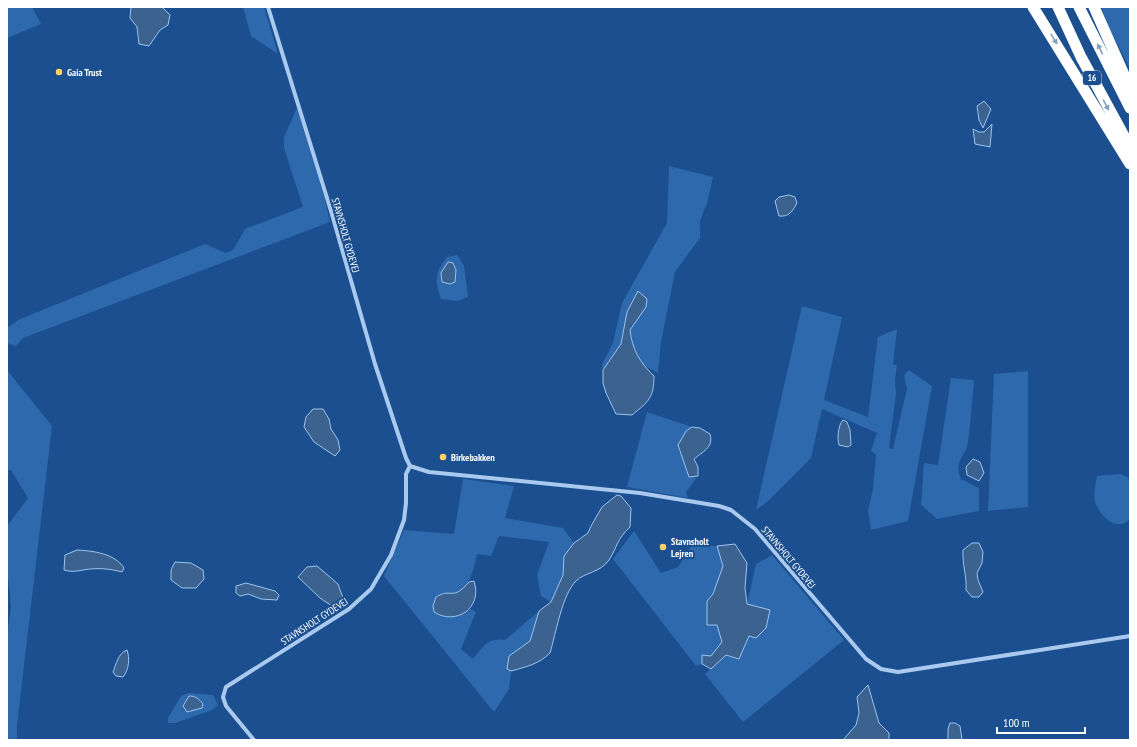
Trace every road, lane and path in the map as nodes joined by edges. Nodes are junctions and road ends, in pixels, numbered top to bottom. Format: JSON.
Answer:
{"nodes":[{"id":1,"x":268,"y":7,"type":"edge"},
{"id":2,"x":1033,"y":7,"type":"edge"},
{"id":3,"x":1058,"y":7,"type":"edge"},
{"id":4,"x":1079,"y":7,"type":"edge"},
{"id":5,"x":1094,"y":7,"type":"edge"},
{"id":6,"x":1130,"y":88,"type":"edge"},
{"id":7,"x":1130,"y":108,"type":"edge"},
{"id":8,"x":1130,"y":147,"type":"edge"},
{"id":9,"x":1130,"y":164,"type":"edge"},
{"id":10,"x":410,"y":466,"type":"junction"},
{"id":11,"x":1130,"y":636,"type":"edge"},
{"id":12,"x":254,"y":740,"type":"edge"}],
"edges":[{"from":1,"to":10,"type":"street","name":"STAVNSHOLT GYDEVEJ"},
{"from":2,"to":9,"type":"highway","one_way":true},
{"from":3,"to":8,"type":"highway","number":"16","one_way":true},
{"from":7,"to":4,"type":"highway","number":"16","one_way":true},
{"from":5,"to":6,"type":"highway"},
{"from":10,"to":11,"type":"street","name":"STAVNSHOLT GYDEVEJ"},
{"from":10,"to":12,"type":"street","name":"STAVNSHOLT GYDEVEJ"}]}
